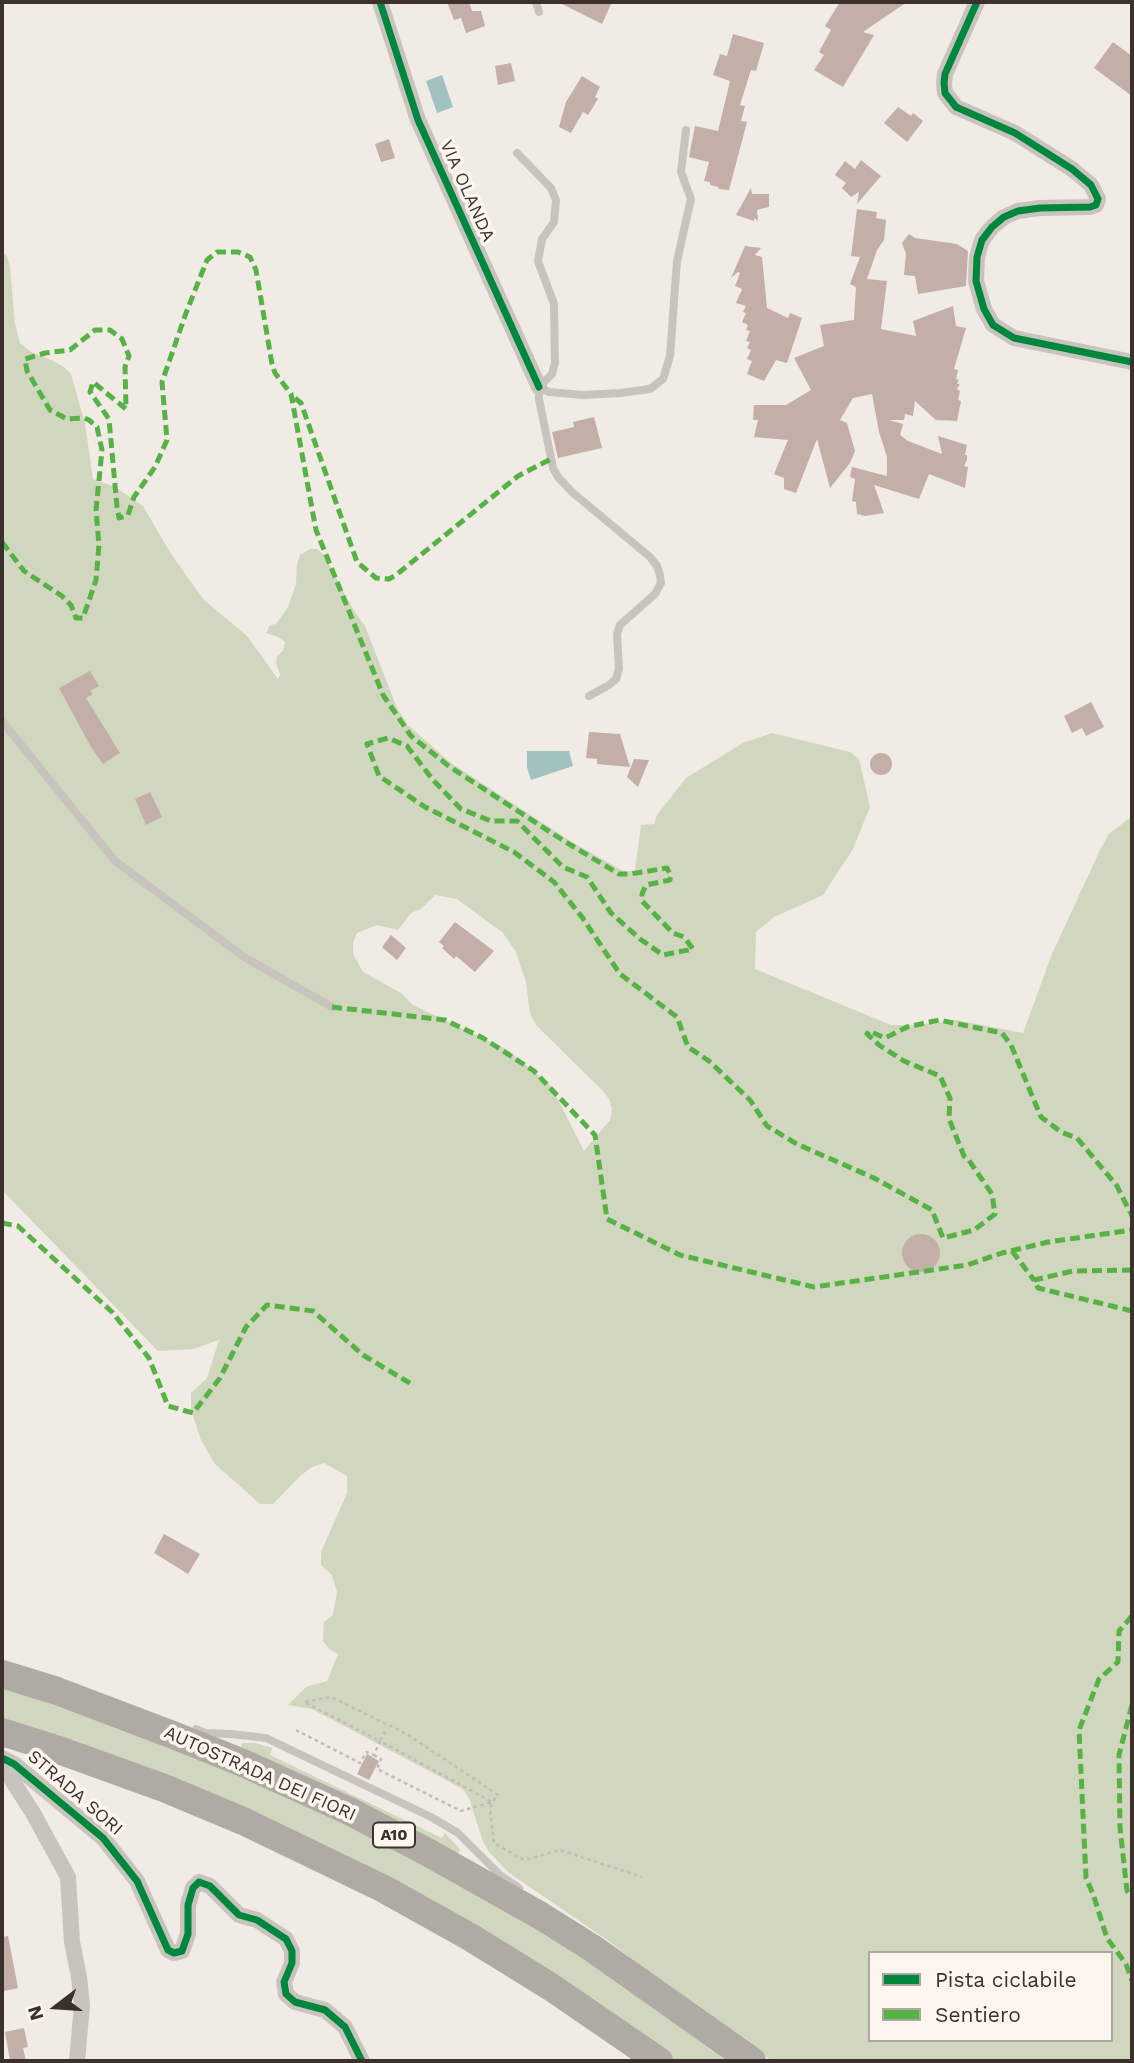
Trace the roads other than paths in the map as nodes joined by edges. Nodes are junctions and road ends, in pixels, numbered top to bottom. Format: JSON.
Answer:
{"nodes":[{"id":1,"x":380,"y":2,"type":"edge"},
{"id":2,"x":536,"y":2,"type":"edge"},
{"id":3,"x":977,"y":2,"type":"edge"},
{"id":4,"x":539,"y":12,"type":"dead end"},
{"id":5,"x":686,"y":130,"type":"dead end"},
{"id":6,"x":517,"y":153,"type":"dead end"},
{"id":7,"x":1132,"y":362,"type":"edge"},
{"id":8,"x":539,"y":387,"type":"junction"},
{"id":9,"x":589,"y":696,"type":"dead end"},
{"id":10,"x":2,"y":721,"type":"edge"},
{"id":11,"x":332,"y":1007,"type":"dead end"},
{"id":12,"x":2,"y":1674,"type":"edge"},
{"id":13,"x":120,"y":1714,"type":"junction"},
{"id":14,"x":149,"y":1715,"type":"dead end"},
{"id":15,"x":186,"y":1726,"type":"dead end"},
{"id":16,"x":2,"y":1732,"type":"edge"},
{"id":17,"x":2,"y":1758,"type":"edge"},
{"id":18,"x":2,"y":1769,"type":"edge"},
{"id":19,"x":528,"y":1895,"type":"dead end"},
{"id":20,"x":543,"y":1906,"type":"dead end"},
{"id":21,"x":592,"y":1948,"type":"junction"},
{"id":22,"x":77,"y":2061,"type":"edge"},
{"id":23,"x":362,"y":2061,"type":"edge"},
{"id":24,"x":659,"y":2061,"type":"edge"},
{"id":25,"x":752,"y":2061,"type":"edge"}],
"edges":[{"from":1,"to":8,"type":"street","name":"VIA OLANDA"},
{"from":2,"to":4,"type":"lane"},
{"from":3,"to":7,"type":"street"},
{"from":5,"to":8,"type":"lane"},
{"from":6,"to":8,"type":"lane"},
{"from":8,"to":9,"type":"lane"},
{"from":10,"to":11,"type":"lane"},
{"from":12,"to":13,"type":"highway","name":"AUTOSTRADA DEI FIORI","number":"A10"},
{"from":13,"to":14,"type":"lane"},
{"from":13,"to":21,"type":"highway","name":"AUTOSTRADA DEI FIORI","number":"A10"},
{"from":15,"to":19,"type":"lane"},
{"from":16,"to":24,"type":"highway"},
{"from":17,"to":23,"type":"street","name":"STRADA SORI"},
{"from":18,"to":22,"type":"street"},
{"from":20,"to":21,"type":"lane"},
{"from":21,"to":25,"type":"highway","name":"AUTOSTRADA DEI FIORI","number":"A10"}]}
